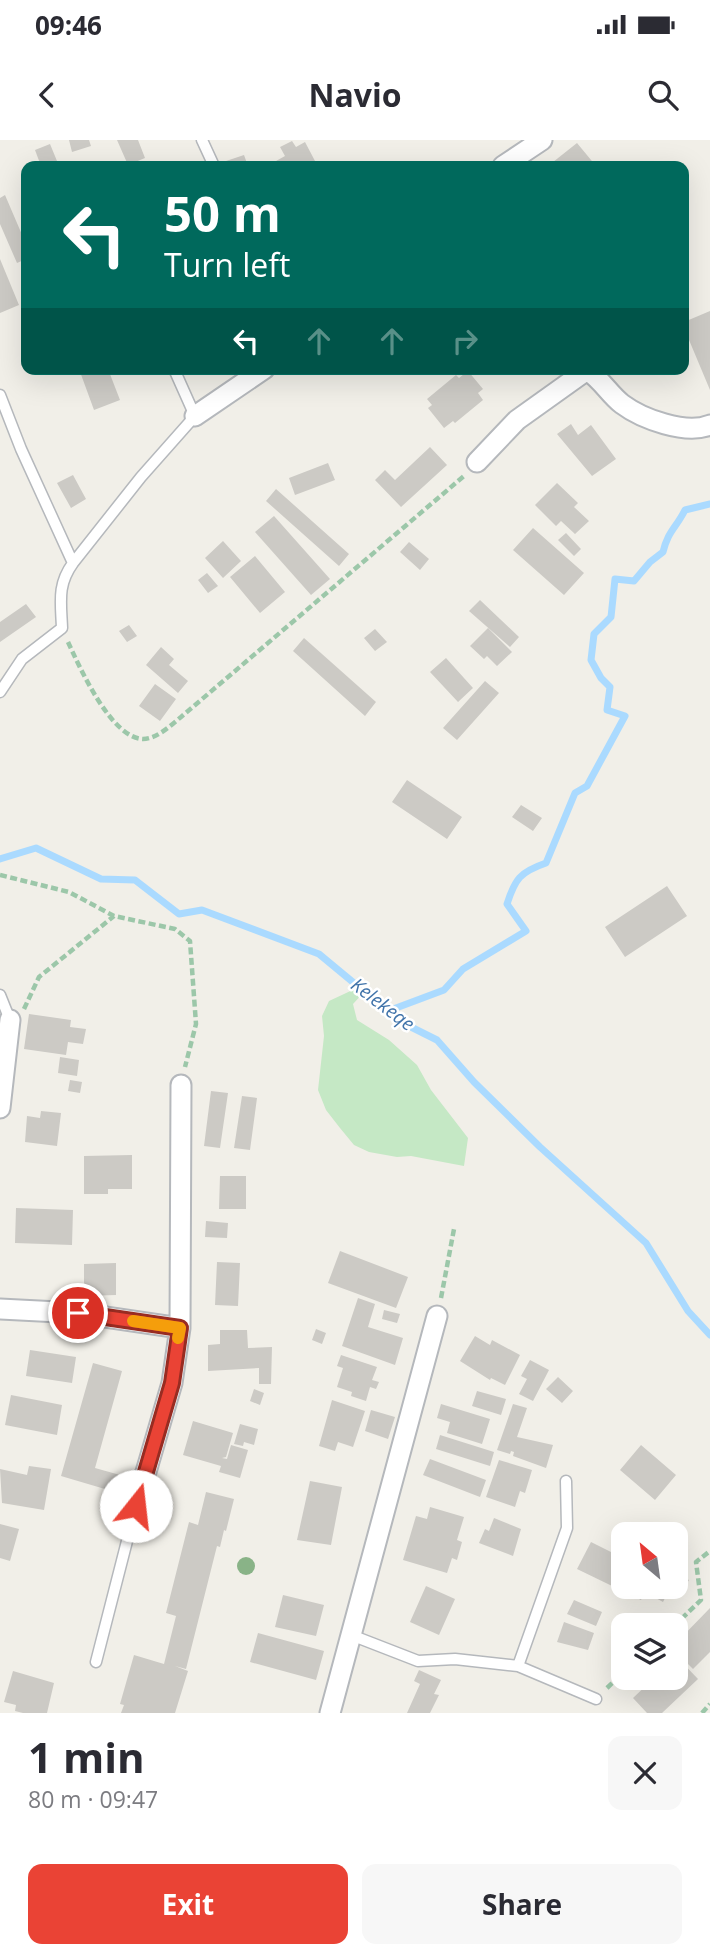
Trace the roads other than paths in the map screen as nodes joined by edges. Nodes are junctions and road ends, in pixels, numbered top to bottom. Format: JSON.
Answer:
{"nodes":[{"id":1,"x":202,"y":140,"type":"edge"},
{"id":2,"x":542,"y":140,"type":"edge"},
{"id":3,"x":212,"y":161,"type":"edge"},
{"id":4,"x":510,"y":161,"type":"edge"},
{"id":5,"x":177,"y":375,"type":"edge"},
{"id":6,"x":255,"y":375,"type":"edge"},
{"id":7,"x":580,"y":375,"type":"edge"},
{"id":8,"x":594,"y":375,"type":"edge"},
{"id":9,"x":0,"y":395,"type":"edge"},
{"id":10,"x":195,"y":416,"type":"junction"},
{"id":11,"x":710,"y":425,"type":"edge"},
{"id":12,"x":477,"y":463,"type":"road end"},
{"id":13,"x":73,"y":563,"type":"junction"},
{"id":14,"x":0,"y":691,"type":"edge"},
{"id":15,"x":0,"y":995,"type":"edge"},
{"id":16,"x":10,"y":1020,"type":"joint"},
{"id":17,"x":181,"y":1085,"type":"road end"},
{"id":18,"x":0,"y":1108,"type":"edge"},
{"id":19,"x":0,"y":1308,"type":"edge"},
{"id":20,"x":437,"y":1316,"type":"road end"},
{"id":21,"x":180,"y":1328,"type":"junction"},
{"id":22,"x":566,"y":1480,"type":"dead end"},
{"id":23,"x":136,"y":1506,"type":"joint"},
{"id":24,"x":351,"y":1635,"type":"junction"},
{"id":25,"x":96,"y":1662,"type":"dead end"},
{"id":26,"x":518,"y":1666,"type":"junction"},
{"id":27,"x":596,"y":1699,"type":"road end"},
{"id":28,"x":330,"y":1713,"type":"edge"}],
"edges":[{"from":1,"to":3,"type":"lane"},
{"from":2,"to":4,"type":"street"},
{"from":5,"to":10,"type":"lane"},
{"from":6,"to":10,"type":"street"},
{"from":7,"to":12,"type":"street"},
{"from":8,"to":11,"type":"street"},
{"from":9,"to":13,"type":"lane"},
{"from":10,"to":13,"type":"lane"},
{"from":13,"to":14,"type":"lane"},
{"from":15,"to":16,"type":"lane"},
{"from":16,"to":18,"type":"street"},
{"from":17,"to":21,"type":"street"},
{"from":19,"to":21,"type":"street"},
{"from":20,"to":24,"type":"street"},
{"from":21,"to":23,"type":"street"},
{"from":22,"to":26,"type":"lane"},
{"from":23,"to":25,"type":"lane"},
{"from":24,"to":26,"type":"lane"},
{"from":24,"to":28,"type":"street"},
{"from":26,"to":27,"type":"lane"}]}
